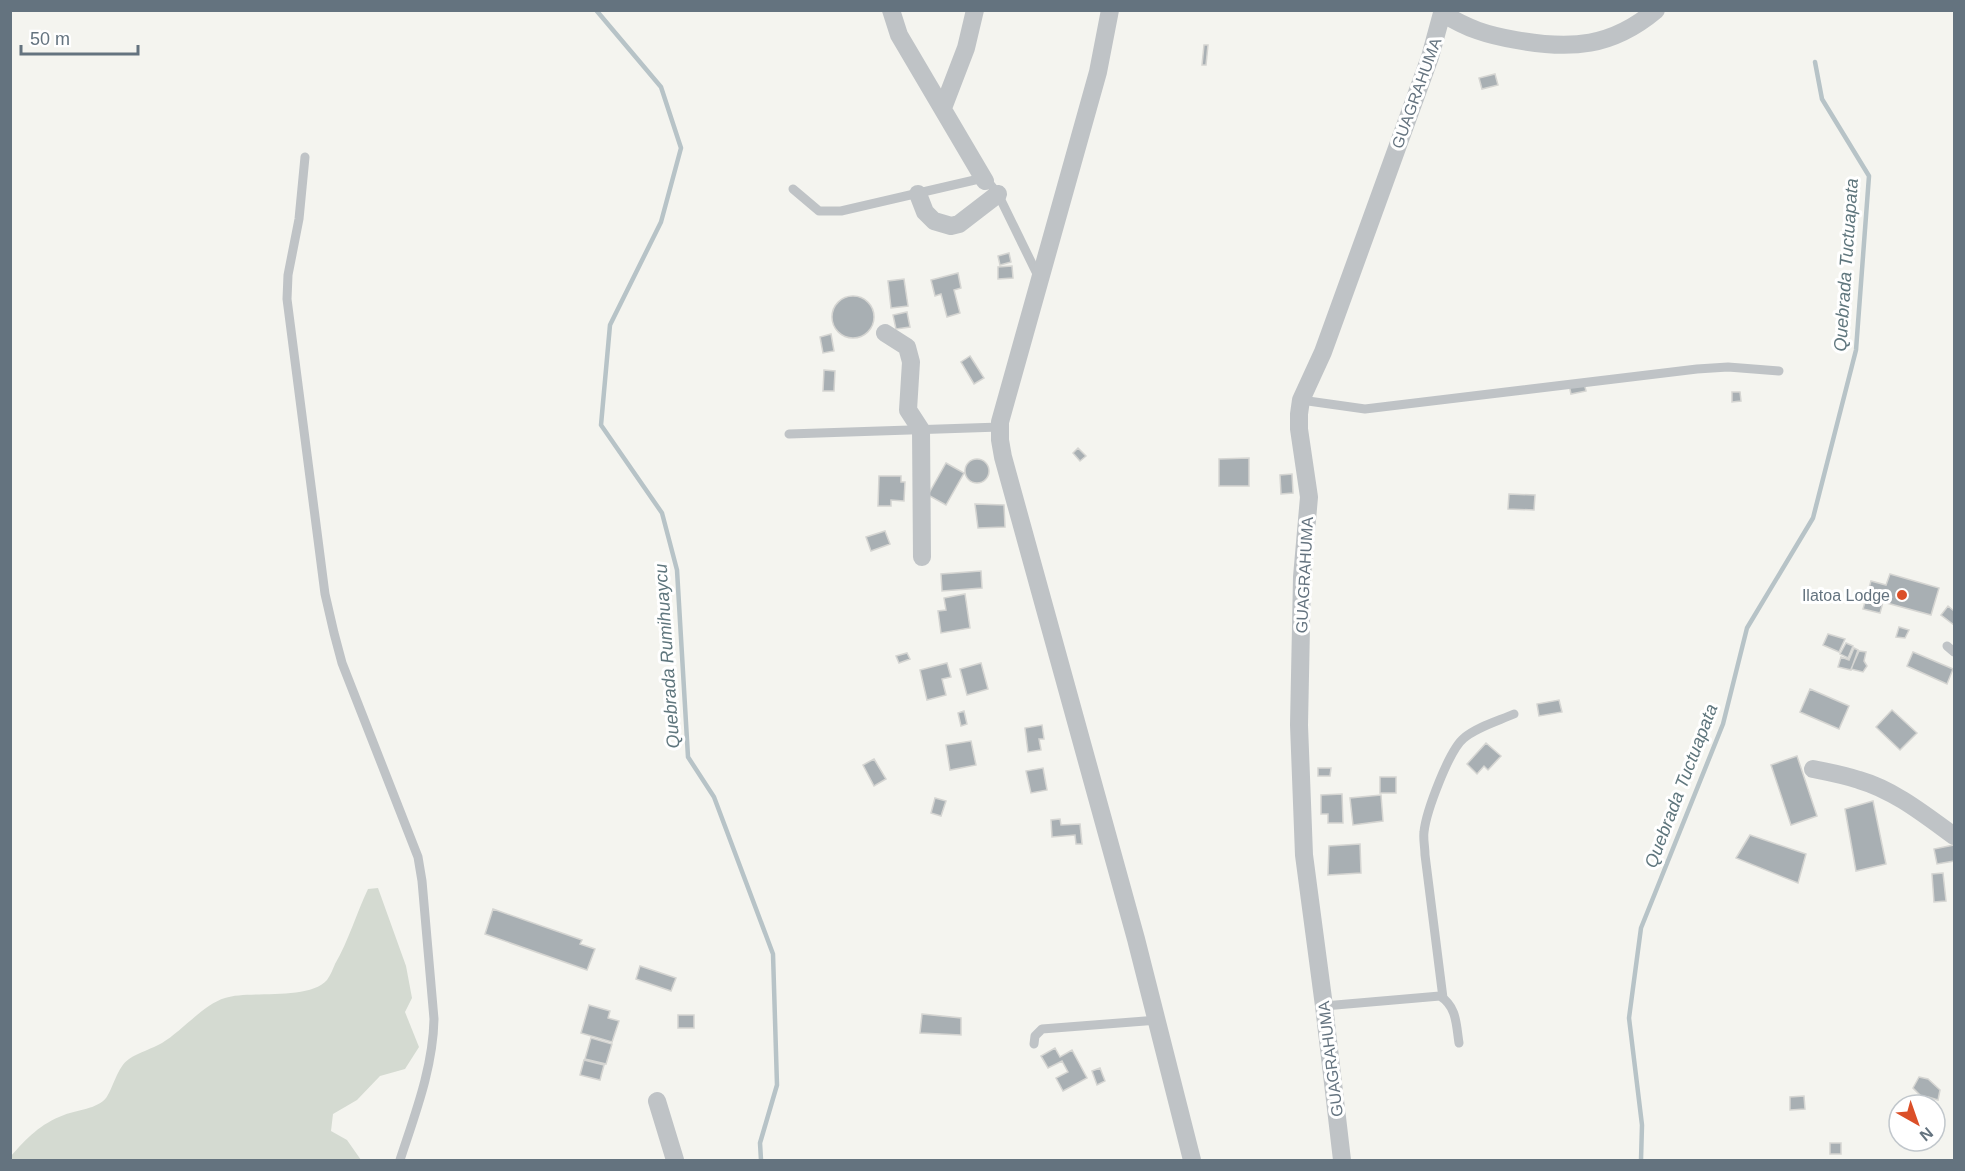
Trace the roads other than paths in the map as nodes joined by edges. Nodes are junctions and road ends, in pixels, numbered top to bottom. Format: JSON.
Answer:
{"nodes":[{"id":1,"x":891,"y":10,"type":"edge"},
{"id":2,"x":975,"y":10,"type":"edge"},
{"id":3,"x":1110,"y":10,"type":"edge"},
{"id":4,"x":1656,"y":10,"type":"edge"},
{"id":5,"x":1443,"y":12,"type":"edge"},
{"id":6,"x":943,"y":108,"type":"junction"},
{"id":7,"x":305,"y":157,"type":"dead end"},
{"id":8,"x":985,"y":181,"type":"junction"},
{"id":9,"x":793,"y":189,"type":"dead end"},
{"id":10,"x":918,"y":194,"type":"junction"},
{"id":11,"x":998,"y":194,"type":"junction"},
{"id":12,"x":1040,"y":280,"type":"junction"},
{"id":13,"x":885,"y":333,"type":"dead end"},
{"id":14,"x":1779,"y":371,"type":"dead end"},
{"id":15,"x":1301,"y":400,"type":"junction"},
{"id":16,"x":1000,"y":427,"type":"junction"},
{"id":17,"x":921,"y":430,"type":"junction"},
{"id":18,"x":789,"y":434,"type":"dead end"},
{"id":19,"x":922,"y":557,"type":"dead end"},
{"id":20,"x":1514,"y":714,"type":"dead end"},
{"id":21,"x":1813,"y":769,"type":"dead end"},
{"id":22,"x":1954,"y":836,"type":"edge"},
{"id":23,"x":1443,"y":998,"type":"junction"},
{"id":24,"x":1324,"y":1006,"type":"junction"},
{"id":25,"x":1158,"y":1020,"type":"junction"},
{"id":26,"x":1459,"y":1043,"type":"dead end"},
{"id":27,"x":1034,"y":1044,"type":"dead end"},
{"id":28,"x":657,"y":1101,"type":"dead end"},
{"id":29,"x":400,"y":1161,"type":"edge"},
{"id":30,"x":675,"y":1161,"type":"edge"},
{"id":31,"x":1192,"y":1161,"type":"edge"},
{"id":32,"x":1342,"y":1161,"type":"edge"}],
"edges":[{"from":1,"to":6,"type":"street"},
{"from":2,"to":6,"type":"street"},
{"from":3,"to":12,"type":"street"},
{"from":4,"to":5,"type":"street"},
{"from":5,"to":15,"type":"street","name":"GUAGRAHUMA"},
{"from":6,"to":8,"type":"street"},
{"from":7,"to":29,"type":"lane"},
{"from":8,"to":10,"type":"lane"},
{"from":8,"to":11,"type":"lane"},
{"from":9,"to":10,"type":"lane"},
{"from":10,"to":11,"type":"street"},
{"from":11,"to":12,"type":"lane"},
{"from":12,"to":16,"type":"street"},
{"from":13,"to":17,"type":"street"},
{"from":14,"to":15,"type":"lane"},
{"from":15,"to":24,"type":"street","name":"GUAGRAHUMA"},
{"from":16,"to":17,"type":"lane"},
{"from":16,"to":25,"type":"street"},
{"from":17,"to":18,"type":"lane"},
{"from":17,"to":19,"type":"street"},
{"from":20,"to":23,"type":"lane"},
{"from":21,"to":22,"type":"street"},
{"from":23,"to":24,"type":"lane"},
{"from":23,"to":26,"type":"lane"},
{"from":24,"to":32,"type":"street","name":"GUAGRAHUMA"},
{"from":25,"to":27,"type":"lane"},
{"from":25,"to":31,"type":"street"},
{"from":28,"to":30,"type":"street"}]}
